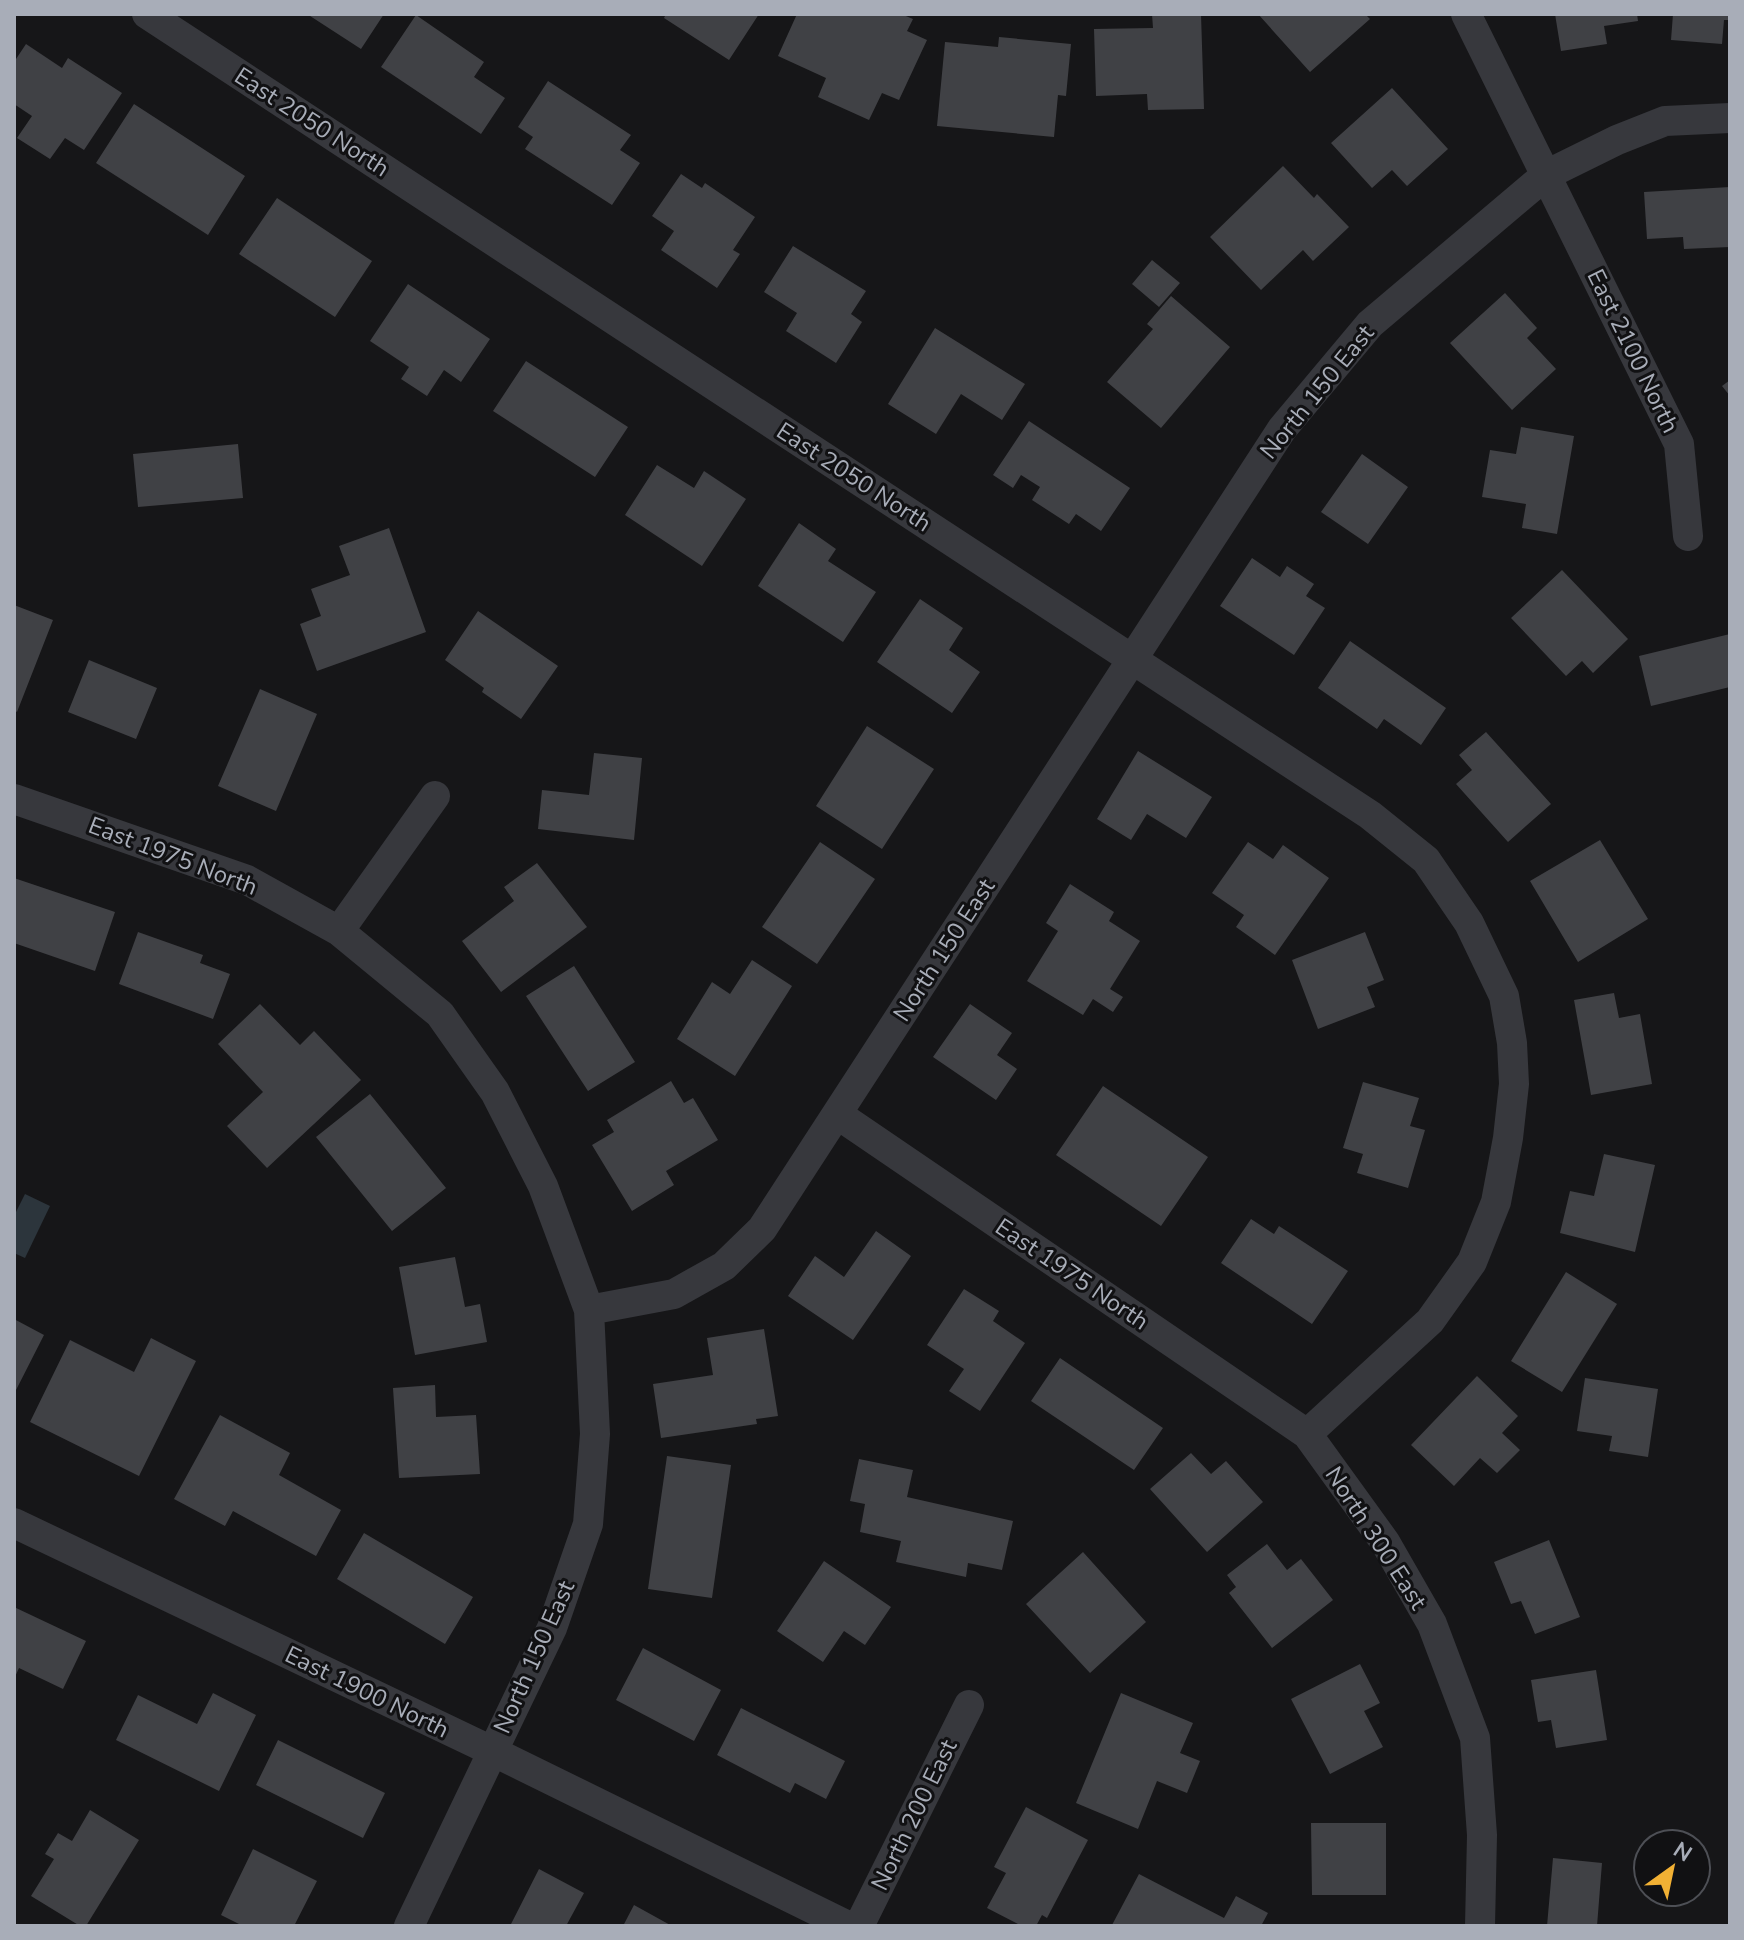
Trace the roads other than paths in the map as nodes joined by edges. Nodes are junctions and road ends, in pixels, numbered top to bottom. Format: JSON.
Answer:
{"nodes":[{"id":1,"x":147,"y":14,"type":"edge"},
{"id":2,"x":1466,"y":14,"type":"edge"},
{"id":3,"x":1730,"y":118,"type":"edge"},
{"id":4,"x":1546,"y":175,"type":"junction"},
{"id":5,"x":1688,"y":536,"type":"dead end"},
{"id":6,"x":1132,"y":659,"type":"junction"},
{"id":7,"x":435,"y":796,"type":"dead end"},
{"id":8,"x":14,"y":799,"type":"edge"},
{"id":9,"x":339,"y":931,"type":"junction"},
{"id":10,"x":837,"y":1114,"type":"junction"},
{"id":11,"x":589,"y":1310,"type":"junction"},
{"id":12,"x":1307,"y":1434,"type":"junction"},
{"id":13,"x":14,"y":1523,"type":"edge"},
{"id":14,"x":969,"y":1705,"type":"dead end"},
{"id":15,"x":492,"y":1751,"type":"junction"},
{"id":16,"x":409,"y":1926,"type":"edge"},
{"id":17,"x":848,"y":1926,"type":"edge"},
{"id":18,"x":859,"y":1926,"type":"edge"},
{"id":19,"x":1480,"y":1926,"type":"edge"}],
"edges":[{"from":1,"to":6,"type":"street","name":"East 2050 North"},
{"from":2,"to":4,"type":"street","name":"East 2100 North"},
{"from":3,"to":4,"type":"street","name":"North 150 East"},
{"from":4,"to":5,"type":"street","name":"East 2100 North"},
{"from":4,"to":6,"type":"street","name":"North 150 East"},
{"from":6,"to":10,"type":"street","name":"North 150 East"},
{"from":6,"to":12,"type":"street","name":"East 2050 North"},
{"from":7,"to":9,"type":"street"},
{"from":8,"to":9,"type":"street","name":"East 1975 North"},
{"from":9,"to":11,"type":"street","name":"East 1975 North"},
{"from":10,"to":11,"type":"street","name":"North 150 East"},
{"from":10,"to":12,"type":"street","name":"East 1975 North"},
{"from":11,"to":15,"type":"street","name":"North 150 East"},
{"from":12,"to":19,"type":"street","name":"North 300 East"},
{"from":13,"to":15,"type":"street","name":"East 1900 North"},
{"from":14,"to":18,"type":"street","name":"North 200 East"},
{"from":15,"to":16,"type":"street","name":"North 150 East"},
{"from":15,"to":17,"type":"street","name":"East 1900 North"}]}
